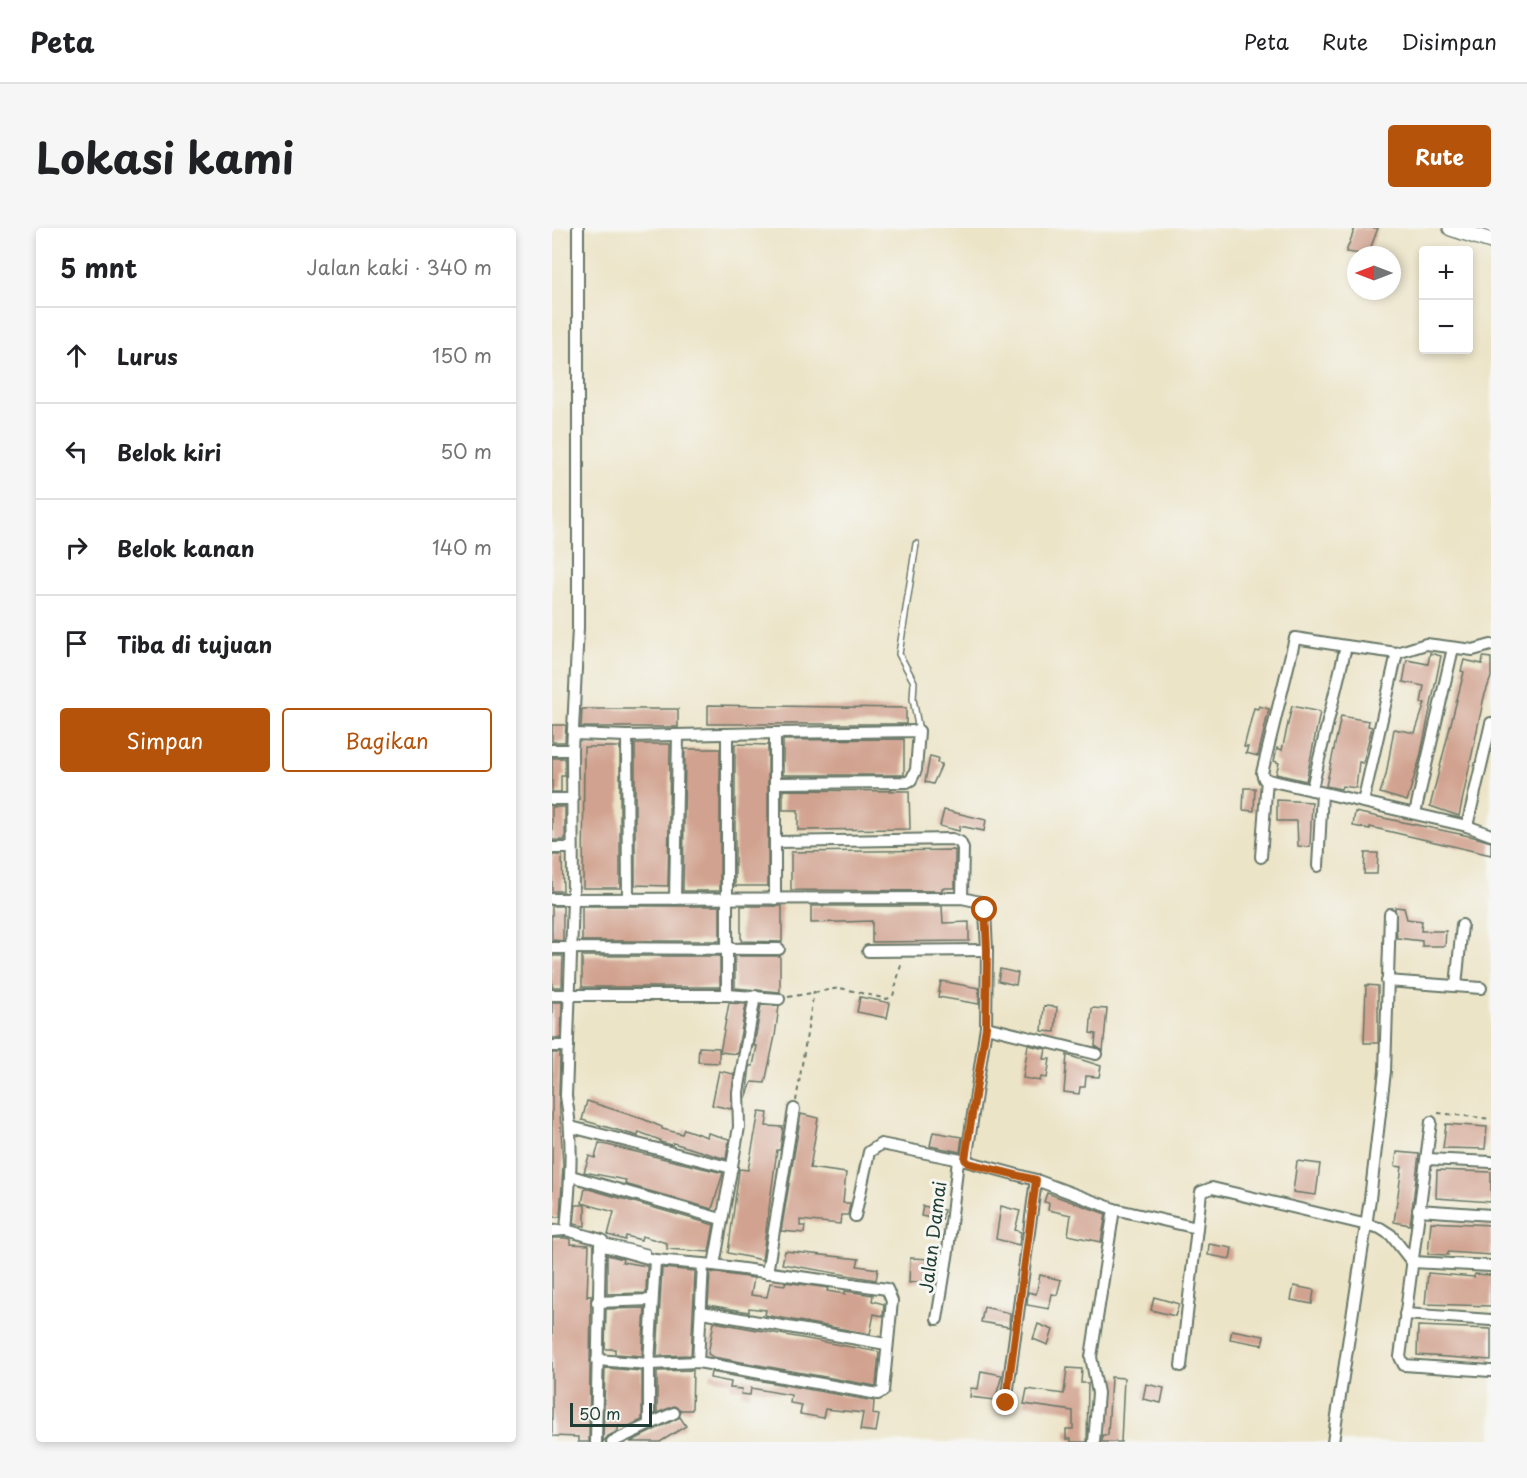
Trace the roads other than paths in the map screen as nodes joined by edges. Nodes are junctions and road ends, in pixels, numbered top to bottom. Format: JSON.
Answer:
{"nodes":[{"id":1,"x":578,"y":228,"type":"edge"},
{"id":2,"x":1451,"y":228,"type":"edge"},
{"id":3,"x":1491,"y":241,"type":"edge"},
{"id":4,"x":916,"y":544,"type":"dead end"},
{"id":5,"x":1491,"y":645,"type":"edge"},
{"id":6,"x":1346,"y":646,"type":"junction"},
{"id":7,"x":1453,"y":648,"type":"junction"},
{"id":8,"x":1397,"y":653,"type":"junction"},
{"id":9,"x":1491,"y":723,"type":"edge"},
{"id":10,"x":919,"y":731,"type":"junction"},
{"id":11,"x":775,"y":733,"type":"junction"},
{"id":12,"x":574,"y":734,"type":"junction"},
{"id":13,"x":727,"y":734,"type":"junction"},
{"id":14,"x":678,"y":735,"type":"junction"},
{"id":15,"x":627,"y":736,"type":"junction"},
{"id":16,"x":552,"y":750,"type":"edge"},
{"id":17,"x":572,"y":750,"type":"junction"},
{"id":18,"x":1267,"y":779,"type":"junction"},
{"id":19,"x":775,"y":783,"type":"junction"},
{"id":20,"x":1317,"y":792,"type":"junction"},
{"id":21,"x":552,"y":799,"type":"edge"},
{"id":22,"x":573,"y":799,"type":"junction"},
{"id":23,"x":1363,"y":802,"type":"junction"},
{"id":24,"x":1415,"y":813,"type":"junction"},
{"id":25,"x":1467,"y":826,"type":"junction"},
{"id":26,"x":1491,"y":835,"type":"edge"},
{"id":27,"x":777,"y":842,"type":"junction"},
{"id":28,"x":552,"y":848,"type":"edge"},
{"id":29,"x":572,"y":848,"type":"junction"},
{"id":30,"x":1261,"y":857,"type":"dead end"},
{"id":31,"x":1318,"y":866,"type":"dead end"},
{"id":32,"x":627,"y":897,"type":"junction"},
{"id":33,"x":726,"y":898,"type":"junction"},
{"id":34,"x":962,"y":898,"type":"junction"},
{"id":35,"x":552,"y":899,"type":"edge"},
{"id":36,"x":573,"y":899,"type":"junction"},
{"id":37,"x":675,"y":899,"type":"junction"},
{"id":38,"x":775,"y":899,"type":"junction"},
{"id":39,"x":1390,"y":914,"type":"dead end"},
{"id":40,"x":1462,"y":925,"type":"dead end"},
{"id":41,"x":552,"y":948,"type":"edge"},
{"id":42,"x":572,"y":948,"type":"junction"},
{"id":43,"x":727,"y":948,"type":"junction"},
{"id":44,"x":779,"y":949,"type":"dead end"},
{"id":45,"x":987,"y":950,"type":"junction"},
{"id":46,"x":868,"y":951,"type":"dead end"},
{"id":47,"x":1387,"y":981,"type":"junction"},
{"id":48,"x":1456,"y":986,"type":"junction"},
{"id":49,"x":1481,"y":988,"type":"dead end"},
{"id":50,"x":552,"y":995,"type":"edge"},
{"id":51,"x":570,"y":995,"type":"junction"},
{"id":52,"x":727,"y":995,"type":"junction"},
{"id":53,"x":755,"y":996,"type":"junction"},
{"id":54,"x":779,"y":999,"type":"road end"},
{"id":55,"x":986,"y":1027,"type":"junction"},
{"id":56,"x":552,"y":1046,"type":"edge"},
{"id":57,"x":568,"y":1046,"type":"junction"},
{"id":58,"x":1096,"y":1054,"type":"dead end"},
{"id":59,"x":794,"y":1109,"type":"road end"},
{"id":60,"x":1431,"y":1122,"type":"road end"},
{"id":61,"x":571,"y":1127,"type":"junction"},
{"id":62,"x":1427,"y":1159,"type":"junction"},
{"id":63,"x":962,"y":1160,"type":"junction"},
{"id":64,"x":1491,"y":1162,"type":"edge"},
{"id":65,"x":732,"y":1168,"type":"junction"},
{"id":66,"x":571,"y":1176,"type":"junction"},
{"id":67,"x":1036,"y":1180,"type":"junction"},
{"id":68,"x":1114,"y":1209,"type":"junction"},
{"id":69,"x":1418,"y":1209,"type":"junction"},
{"id":70,"x":1491,"y":1215,"type":"edge"},
{"id":71,"x":855,"y":1216,"type":"dead end"},
{"id":72,"x":722,"y":1219,"type":"junction"},
{"id":73,"x":1364,"y":1222,"type":"junction"},
{"id":74,"x":1197,"y":1228,"type":"junction"},
{"id":75,"x":552,"y":1230,"type":"edge"},
{"id":76,"x":566,"y":1230,"type":"junction"},
{"id":77,"x":601,"y":1243,"type":"junction"},
{"id":78,"x":651,"y":1256,"type":"junction"},
{"id":79,"x":1412,"y":1262,"type":"junction"},
{"id":80,"x":708,"y":1265,"type":"junction"},
{"id":81,"x":1491,"y":1266,"type":"edge"},
{"id":82,"x":767,"y":1273,"type":"junction"},
{"id":83,"x":651,"y":1300,"type":"junction"},
{"id":84,"x":597,"y":1302,"type":"junction"},
{"id":85,"x":702,"y":1312,"type":"junction"},
{"id":86,"x":1405,"y":1314,"type":"junction"},
{"id":87,"x":937,"y":1319,"type":"dead end"},
{"id":88,"x":1491,"y":1320,"type":"edge"},
{"id":89,"x":886,"y":1344,"type":"junction"},
{"id":90,"x":597,"y":1360,"type":"junction"},
{"id":91,"x":698,"y":1362,"type":"junction"},
{"id":92,"x":649,"y":1364,"type":"junction"},
{"id":93,"x":1181,"y":1366,"type":"dead end"},
{"id":94,"x":1491,"y":1371,"type":"edge"},
{"id":95,"x":1006,"y":1403,"type":"dead end"},
{"id":96,"x":674,"y":1413,"type":"dead end"},
{"id":97,"x":649,"y":1425,"type":"junction"},
{"id":98,"x":597,"y":1442,"type":"edge"},
{"id":99,"x":612,"y":1442,"type":"edge"},
{"id":100,"x":1094,"y":1442,"type":"edge"},
{"id":101,"x":1333,"y":1442,"type":"edge"}],
"edges":[{"from":1,"to":12,"type":"street"},
{"from":2,"to":3,"type":"main road"},
{"from":4,"to":10,"type":"lane"},
{"from":5,"to":7,"type":"street"},
{"from":6,"to":8,"type":"street"},
{"from":6,"to":18,"type":"street"},
{"from":6,"to":20,"type":"street"},
{"from":7,"to":8,"type":"street"},
{"from":7,"to":24,"type":"street"},
{"from":8,"to":23,"type":"street"},
{"from":9,"to":25,"type":"street"},
{"from":10,"to":11,"type":"street"},
{"from":10,"to":19,"type":"street"},
{"from":11,"to":13,"type":"street"},
{"from":11,"to":19,"type":"street"},
{"from":12,"to":15,"type":"street"},
{"from":12,"to":17,"type":"street"},
{"from":13,"to":14,"type":"street"},
{"from":13,"to":33,"type":"street"},
{"from":14,"to":15,"type":"street"},
{"from":14,"to":37,"type":"street"},
{"from":15,"to":32,"type":"street"},
{"from":16,"to":17,"type":"street"},
{"from":17,"to":22,"type":"street"},
{"from":18,"to":20,"type":"street"},
{"from":18,"to":30,"type":"street"},
{"from":19,"to":27,"type":"street"},
{"from":20,"to":23,"type":"street"},
{"from":20,"to":31,"type":"street"},
{"from":21,"to":22,"type":"street"},
{"from":22,"to":29,"type":"street"},
{"from":23,"to":24,"type":"street"},
{"from":24,"to":25,"type":"street"},
{"from":25,"to":26,"type":"street"},
{"from":27,"to":34,"type":"street"},
{"from":27,"to":38,"type":"street"},
{"from":28,"to":29,"type":"street"},
{"from":29,"to":36,"type":"street"},
{"from":32,"to":36,"type":"street"},
{"from":32,"to":37,"type":"street"},
{"from":33,"to":37,"type":"street"},
{"from":33,"to":38,"type":"street"},
{"from":33,"to":43,"type":"street"},
{"from":34,"to":38,"type":"street"},
{"from":34,"to":45,"type":"street","name":"Jalan Damai"},
{"from":35,"to":36,"type":"street"},
{"from":36,"to":42,"type":"street"},
{"from":39,"to":47,"type":"street"},
{"from":40,"to":48,"type":"street"},
{"from":41,"to":42,"type":"street"},
{"from":42,"to":43,"type":"street"},
{"from":42,"to":51,"type":"street"},
{"from":43,"to":44,"type":"street"},
{"from":43,"to":52,"type":"street"},
{"from":45,"to":46,"type":"street"},
{"from":45,"to":55,"type":"street","name":"Jalan Damai"},
{"from":47,"to":48,"type":"street"},
{"from":47,"to":73,"type":"street"},
{"from":48,"to":49,"type":"street"},
{"from":50,"to":51,"type":"street"},
{"from":51,"to":52,"type":"street"},
{"from":51,"to":57,"type":"street"},
{"from":52,"to":53,"type":"street"},
{"from":53,"to":54,"type":"street"},
{"from":53,"to":65,"type":"street"},
{"from":55,"to":58,"type":"street"},
{"from":55,"to":63,"type":"street","name":"Jalan Damai"},
{"from":56,"to":57,"type":"street"},
{"from":57,"to":61,"type":"street"},
{"from":59,"to":82,"type":"street"},
{"from":60,"to":62,"type":"street"},
{"from":61,"to":65,"type":"street"},
{"from":61,"to":66,"type":"street"},
{"from":62,"to":64,"type":"street"},
{"from":62,"to":69,"type":"street"},
{"from":63,"to":67,"type":"street"},
{"from":63,"to":71,"type":"street"},
{"from":63,"to":87,"type":"street","name":"Jalan Damai"},
{"from":65,"to":72,"type":"street"},
{"from":66,"to":72,"type":"street"},
{"from":66,"to":76,"type":"street"},
{"from":67,"to":68,"type":"street"},
{"from":67,"to":95,"type":"street"},
{"from":68,"to":74,"type":"street"},
{"from":68,"to":100,"type":"street"},
{"from":69,"to":70,"type":"street"},
{"from":69,"to":79,"type":"street"},
{"from":72,"to":80,"type":"street"},
{"from":73,"to":74,"type":"street"},
{"from":73,"to":79,"type":"street"},
{"from":73,"to":101,"type":"street"},
{"from":74,"to":93,"type":"street"},
{"from":75,"to":76,"type":"street"},
{"from":76,"to":77,"type":"street"},
{"from":77,"to":78,"type":"street"},
{"from":77,"to":84,"type":"street"},
{"from":78,"to":80,"type":"street"},
{"from":78,"to":83,"type":"street"},
{"from":79,"to":81,"type":"street"},
{"from":79,"to":86,"type":"street"},
{"from":80,"to":82,"type":"street"},
{"from":80,"to":85,"type":"street"},
{"from":82,"to":89,"type":"street"},
{"from":83,"to":84,"type":"street"},
{"from":83,"to":92,"type":"street"},
{"from":84,"to":90,"type":"street"},
{"from":85,"to":89,"type":"street"},
{"from":85,"to":91,"type":"street"},
{"from":86,"to":88,"type":"street"},
{"from":86,"to":94,"type":"street"},
{"from":89,"to":91,"type":"street"},
{"from":90,"to":92,"type":"street"},
{"from":90,"to":98,"type":"street"},
{"from":91,"to":92,"type":"street"},
{"from":92,"to":97,"type":"street"},
{"from":96,"to":97,"type":"street"},
{"from":97,"to":99,"type":"street"}]}
